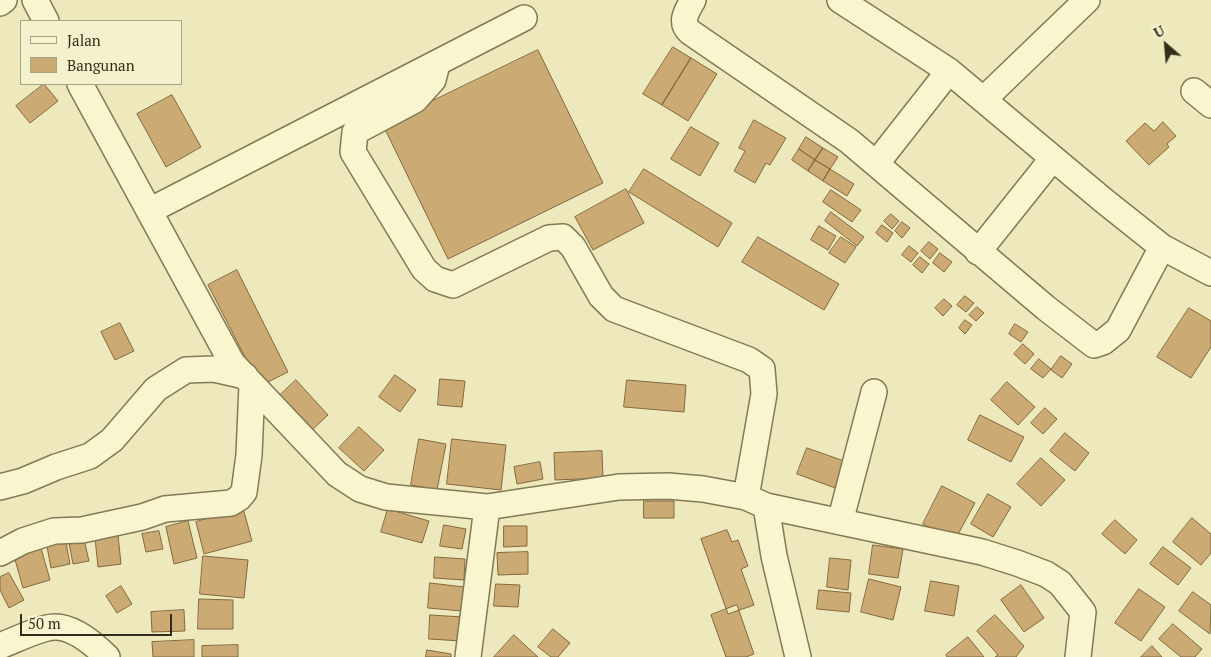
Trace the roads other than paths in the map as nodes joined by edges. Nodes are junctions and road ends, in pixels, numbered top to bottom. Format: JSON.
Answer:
{"nodes":[{"id":1,"x":4,"y":0,"type":"edge"},
{"id":2,"x":35,"y":0,"type":"edge"},
{"id":3,"x":693,"y":0,"type":"edge"},
{"id":4,"x":840,"y":0,"type":"edge"},
{"id":5,"x":1087,"y":0,"type":"edge"},
{"id":6,"x":0,"y":3,"type":"edge"},
{"id":7,"x":524,"y":18,"type":"dead end"},
{"id":8,"x":45,"y":20,"type":"edge"},
{"id":9,"x":437,"y":64,"type":"junction"},
{"id":10,"x":949,"y":71,"type":"junction"},
{"id":11,"x":81,"y":85,"type":"edge"},
{"id":12,"x":984,"y":99,"type":"junction"},
{"id":13,"x":1053,"y":158,"type":"junction"},
{"id":14,"x":876,"y":164,"type":"junction"},
{"id":15,"x":149,"y":211,"type":"junction"},
{"id":16,"x":1162,"y":247,"type":"junction"},
{"id":17,"x":978,"y":252,"type":"junction"},
{"id":18,"x":1211,"y":273,"type":"edge"},
{"id":19,"x":248,"y":381,"type":"junction"},
{"id":20,"x":874,"y":392,"type":"dead end"},
{"id":21,"x":0,"y":487,"type":"edge"},
{"id":22,"x":756,"y":501,"type":"junction"},
{"id":23,"x":488,"y":507,"type":"junction"},
{"id":24,"x":840,"y":522,"type":"junction"},
{"id":25,"x":0,"y":553,"type":"edge"},
{"id":26,"x":0,"y":646,"type":"edge"},
{"id":27,"x":107,"y":657,"type":"edge"},
{"id":28,"x":468,"y":657,"type":"edge"},
{"id":29,"x":798,"y":657,"type":"edge"},
{"id":30,"x":1078,"y":657,"type":"edge"}],
"edges":[{"from":1,"to":6,"type":"street"},
{"from":2,"to":8,"type":"street"},
{"from":3,"to":14,"type":"street"},
{"from":4,"to":10,"type":"street"},
{"from":5,"to":12,"type":"street"},
{"from":7,"to":9,"type":"street"},
{"from":9,"to":15,"type":"street"},
{"from":9,"to":22,"type":"street"},
{"from":10,"to":12,"type":"street"},
{"from":10,"to":14,"type":"street"},
{"from":11,"to":15,"type":"street"},
{"from":12,"to":13,"type":"street"},
{"from":13,"to":16,"type":"street"},
{"from":13,"to":17,"type":"street"},
{"from":14,"to":17,"type":"street"},
{"from":15,"to":19,"type":"street"},
{"from":16,"to":17,"type":"street"},
{"from":16,"to":18,"type":"street"},
{"from":19,"to":21,"type":"street"},
{"from":19,"to":23,"type":"street"},
{"from":19,"to":25,"type":"street"},
{"from":20,"to":24,"type":"street"},
{"from":22,"to":23,"type":"street"},
{"from":22,"to":24,"type":"street"},
{"from":22,"to":29,"type":"street"},
{"from":23,"to":28,"type":"street"},
{"from":24,"to":30,"type":"street"},
{"from":26,"to":27,"type":"street"}]}
